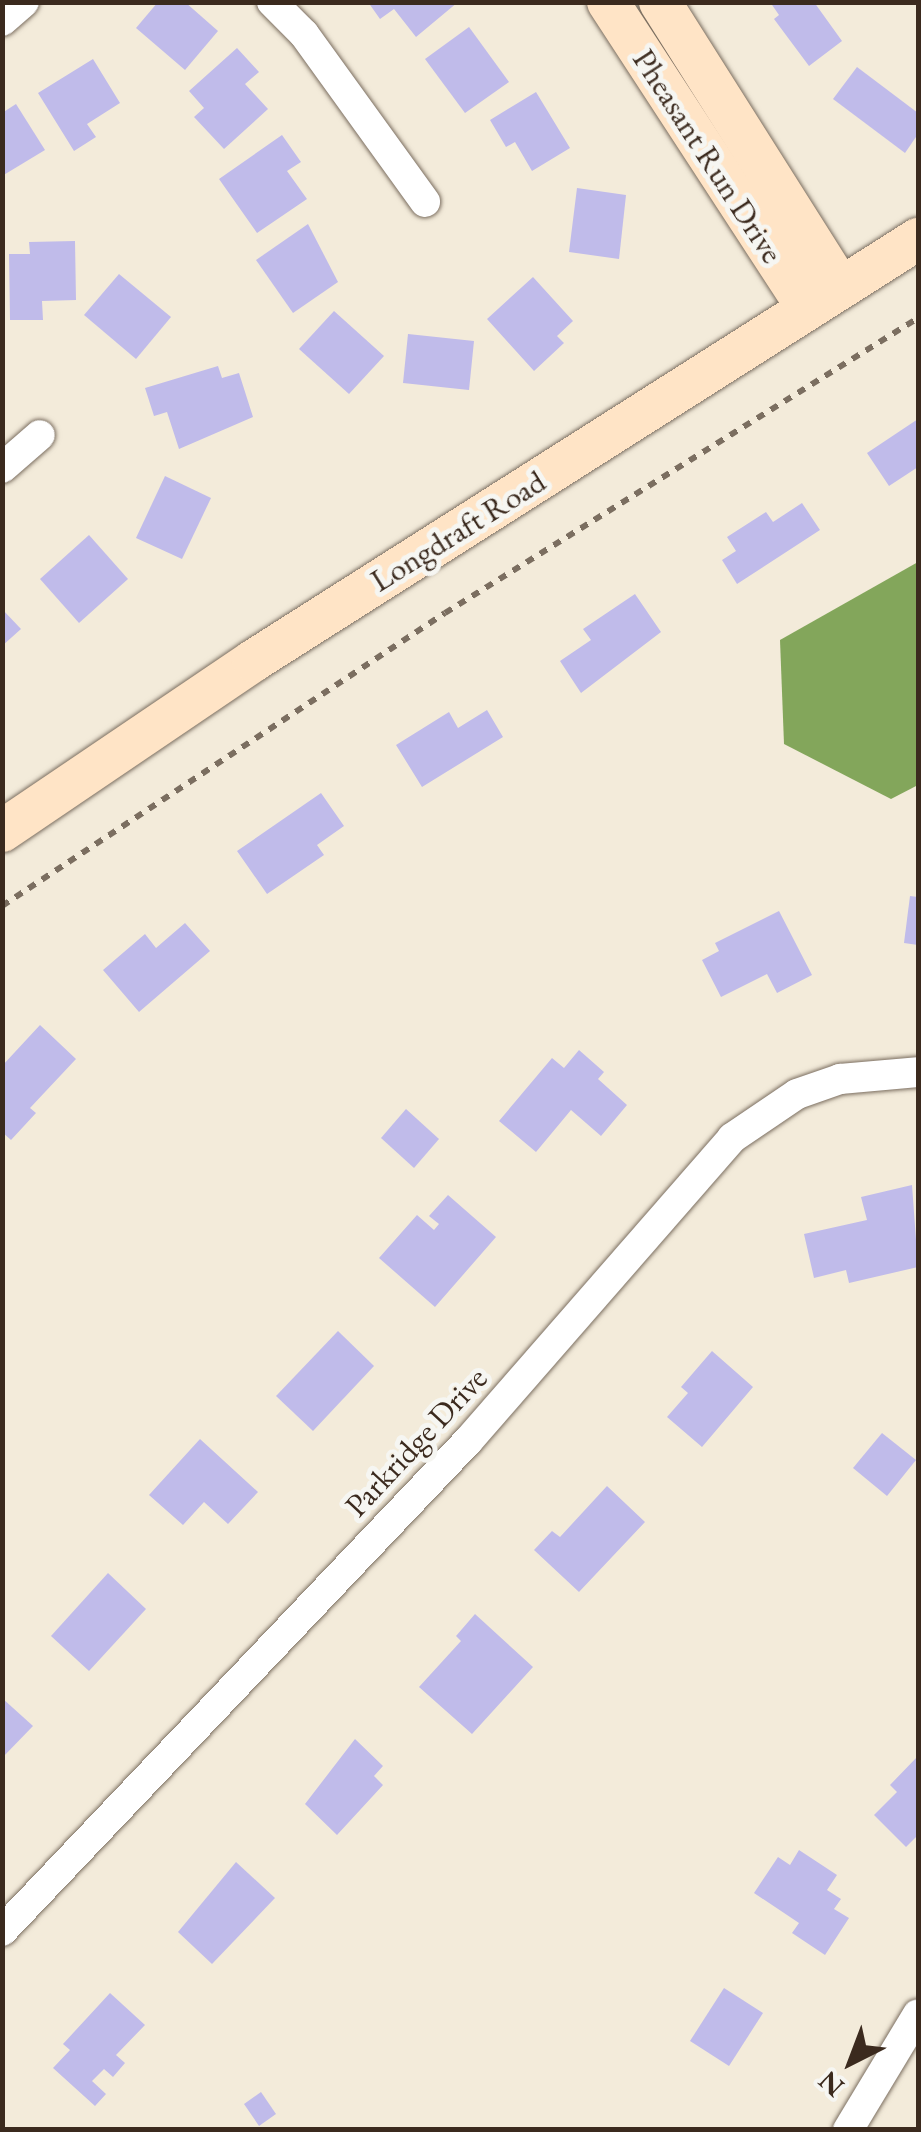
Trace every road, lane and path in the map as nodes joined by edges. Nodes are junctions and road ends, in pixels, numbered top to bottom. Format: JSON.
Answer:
{"nodes":[{"id":1,"x":24,"y":2,"type":"edge"},
{"id":2,"x":272,"y":2,"type":"edge"},
{"id":3,"x":608,"y":2,"type":"edge"},
{"id":4,"x":660,"y":2,"type":"edge"},
{"id":5,"x":2,"y":21,"type":"edge"},
{"id":6,"x":425,"y":202,"type":"dead end"},
{"id":7,"x":918,"y":239,"type":"edge"},
{"id":8,"x":825,"y":298,"type":"junction"},
{"id":9,"x":918,"y":318,"type":"edge"},
{"id":10,"x":40,"y":435,"type":"dead end"},
{"id":11,"x":2,"y":468,"type":"edge"},
{"id":12,"x":2,"y":831,"type":"edge"},
{"id":13,"x":2,"y":906,"type":"edge"},
{"id":14,"x":918,"y":1072,"type":"edge"},
{"id":15,"x":2,"y":1931,"type":"edge"},
{"id":16,"x":918,"y":2014,"type":"edge"},
{"id":17,"x":848,"y":2130,"type":"edge"}],
"edges":[{"from":1,"to":5,"type":"street"},
{"from":2,"to":6,"type":"street"},
{"from":3,"to":8,"type":"street","name":"Pheasant Run Drive"},
{"from":4,"to":8,"type":"street","name":"Pheasant Run Drive"},
{"from":7,"to":8,"type":"street","name":"Longdraft Road"},
{"from":8,"to":12,"type":"street","name":"Longdraft Road"},
{"from":9,"to":13,"type":"path"},
{"from":10,"to":11,"type":"street"},
{"from":14,"to":15,"type":"street","name":"Parkridge Drive"},
{"from":16,"to":17,"type":"street"}]}
